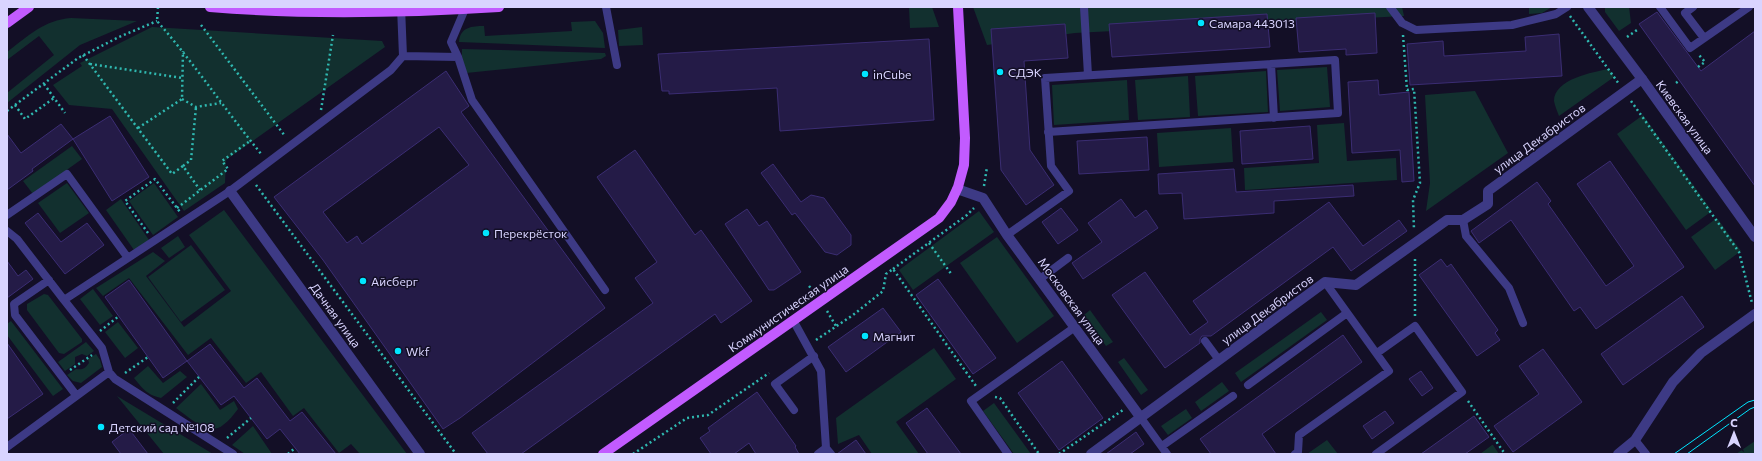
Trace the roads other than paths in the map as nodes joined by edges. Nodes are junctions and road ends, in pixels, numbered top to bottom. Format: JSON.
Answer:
{"nodes":[{"id":1,"x":29,"y":7,"type":"edge"},
{"id":2,"x":210,"y":7,"type":"edge"},
{"id":3,"x":499,"y":7,"type":"edge"},
{"id":4,"x":606,"y":7,"type":"edge"},
{"id":5,"x":958,"y":7,"type":"edge"},
{"id":6,"x":1084,"y":7,"type":"edge"},
{"id":7,"x":1390,"y":7,"type":"edge"},
{"id":8,"x":1660,"y":7,"type":"edge"},
{"id":9,"x":1693,"y":7,"type":"edge"},
{"id":10,"x":1749,"y":7,"type":"edge"},
{"id":11,"x":1566,"y":8,"type":"edge"},
{"id":12,"x":401,"y":9,"type":"edge"},
{"id":13,"x":465,"y":9,"type":"junction"},
{"id":14,"x":1591,"y":9,"type":"edge"},
{"id":15,"x":337,"y":10,"type":"edge"},
{"id":16,"x":7,"y":23,"type":"edge"},
{"id":17,"x":1704,"y":38,"type":"junction"},
{"id":18,"x":403,"y":56,"type":"junction"},
{"id":19,"x":458,"y":57,"type":"junction"},
{"id":20,"x":1271,"y":64,"type":"junction"},
{"id":21,"x":617,"y":65,"type":"dead end"},
{"id":22,"x":1088,"y":75,"type":"junction"},
{"id":23,"x":1642,"y":79,"type":"junction"},
{"id":24,"x":1274,"y":118,"type":"junction"},
{"id":25,"x":1048,"y":132,"type":"junction"},
{"id":26,"x":957,"y":189,"type":"junction"},
{"id":27,"x":230,"y":191,"type":"junction"},
{"id":28,"x":7,"y":215,"type":"edge"},
{"id":29,"x":1463,"y":220,"type":"junction"},
{"id":30,"x":7,"y":231,"type":"edge"},
{"id":31,"x":1007,"y":235,"type":"junction"},
{"id":32,"x":1755,"y":237,"type":"edge"},
{"id":33,"x":128,"y":258,"type":"junction"},
{"id":34,"x":1068,"y":258,"type":"dead end"},
{"id":35,"x":1040,"y":279,"type":"junction"},
{"id":36,"x":49,"y":280,"type":"junction"},
{"id":37,"x":1325,"y":282,"type":"junction"},
{"id":38,"x":605,"y":290,"type":"dead end"},
{"id":39,"x":64,"y":300,"type":"junction"},
{"id":40,"x":1754,"y":310,"type":"edge"},
{"id":41,"x":1347,"y":313,"type":"junction"},
{"id":42,"x":793,"y":320,"type":"junction"},
{"id":43,"x":1523,"y":323,"type":"dead end"},
{"id":44,"x":1075,"y":327,"type":"junction"},
{"id":45,"x":1205,"y":340,"type":"dead end"},
{"id":46,"x":1376,"y":354,"type":"junction"},
{"id":47,"x":814,"y":356,"type":"junction"},
{"id":48,"x":1219,"y":360,"type":"junction"},
{"id":49,"x":109,"y":372,"type":"junction"},
{"id":50,"x":1248,"y":385,"type":"dead end"},
{"id":51,"x":76,"y":395,"type":"junction"},
{"id":52,"x":1233,"y":396,"type":"dead end"},
{"id":53,"x":794,"y":410,"type":"dead end"},
{"id":54,"x":1141,"y":418,"type":"junction"},
{"id":55,"x":1635,"y":440,"type":"junction"},
{"id":56,"x":8,"y":445,"type":"edge"},
{"id":57,"x":1162,"y":446,"type":"junction"},
{"id":58,"x":828,"y":451,"type":"edge"},
{"id":59,"x":233,"y":454,"type":"edge"},
{"id":60,"x":420,"y":454,"type":"edge"},
{"id":61,"x":603,"y":454,"type":"edge"},
{"id":62,"x":818,"y":454,"type":"edge"},
{"id":63,"x":1008,"y":454,"type":"edge"},
{"id":64,"x":1090,"y":454,"type":"edge"},
{"id":65,"x":1167,"y":454,"type":"edge"},
{"id":66,"x":1295,"y":454,"type":"edge"},
{"id":67,"x":1376,"y":454,"type":"edge"},
{"id":68,"x":1618,"y":454,"type":"edge"},
{"id":69,"x":1646,"y":454,"type":"edge"}],
"edges":[{"from":1,"to":16,"type":"main road"},
{"from":2,"to":15,"type":"main road"},
{"from":3,"to":13,"type":"main road"},
{"from":4,"to":21,"type":"lane"},
{"from":5,"to":26,"type":"main road","name":"Коммунистическая улица"},
{"from":6,"to":22,"type":"lane"},
{"from":7,"to":11,"type":"lane"},
{"from":8,"to":17,"type":"lane"},
{"from":9,"to":17,"type":"lane"},
{"from":10,"to":17,"type":"lane"},
{"from":12,"to":13,"type":"main road"},
{"from":12,"to":15,"type":"main road"},
{"from":12,"to":18,"type":"lane"},
{"from":13,"to":19,"type":"lane"},
{"from":14,"to":23,"type":"street","name":"Киевская улица"},
{"from":18,"to":19,"type":"lane"},
{"from":18,"to":27,"type":"lane"},
{"from":19,"to":38,"type":"lane"},
{"from":20,"to":22,"type":"lane"},
{"from":20,"to":24,"type":"lane"},
{"from":20,"to":24,"type":"lane"},
{"from":22,"to":25,"type":"lane"},
{"from":23,"to":29,"type":"street","name":"улица Декабристов"},
{"from":23,"to":32,"type":"street","name":"Киевская улица"},
{"from":24,"to":25,"type":"lane"},
{"from":25,"to":31,"type":"lane"},
{"from":26,"to":31,"type":"street","name":"Московская улица"},
{"from":26,"to":42,"type":"main road","name":"Коммунистическая улица"},
{"from":27,"to":33,"type":"lane"},
{"from":27,"to":60,"type":"street","name":"Дачная улица"},
{"from":28,"to":33,"type":"lane"},
{"from":29,"to":37,"type":"street","name":"улица Декабристов"},
{"from":29,"to":43,"type":"lane"},
{"from":30,"to":36,"type":"lane"},
{"from":31,"to":35,"type":"street","name":"Московская улица"},
{"from":33,"to":39,"type":"lane"},
{"from":34,"to":35,"type":"lane"},
{"from":35,"to":44,"type":"street","name":"Московская улица"},
{"from":36,"to":39,"type":"lane"},
{"from":36,"to":51,"type":"lane"},
{"from":37,"to":41,"type":"lane"},
{"from":37,"to":48,"type":"street","name":"улица Декабристов"},
{"from":39,"to":49,"type":"lane"},
{"from":40,"to":55,"type":"street"},
{"from":41,"to":46,"type":"lane"},
{"from":41,"to":50,"type":"lane"},
{"from":42,"to":47,"type":"lane"},
{"from":42,"to":61,"type":"main road","name":"Коммунистическая улица"},
{"from":44,"to":54,"type":"street","name":"Московская улица"},
{"from":44,"to":63,"type":"lane"},
{"from":45,"to":48,"type":"lane"},
{"from":46,"to":66,"type":"lane"},
{"from":46,"to":67,"type":"lane"},
{"from":47,"to":53,"type":"lane"},
{"from":47,"to":58,"type":"lane"},
{"from":48,"to":54,"type":"street","name":"улица Декабристов"},
{"from":49,"to":51,"type":"lane"},
{"from":49,"to":59,"type":"lane"},
{"from":51,"to":56,"type":"lane"},
{"from":52,"to":57,"type":"lane"},
{"from":54,"to":57,"type":"lane"},
{"from":54,"to":64,"type":"street","name":"улица Декабристов"},
{"from":55,"to":68,"type":"street"},
{"from":55,"to":69,"type":"lane"},
{"from":57,"to":65,"type":"lane"},
{"from":58,"to":62,"type":"lane"}]}
